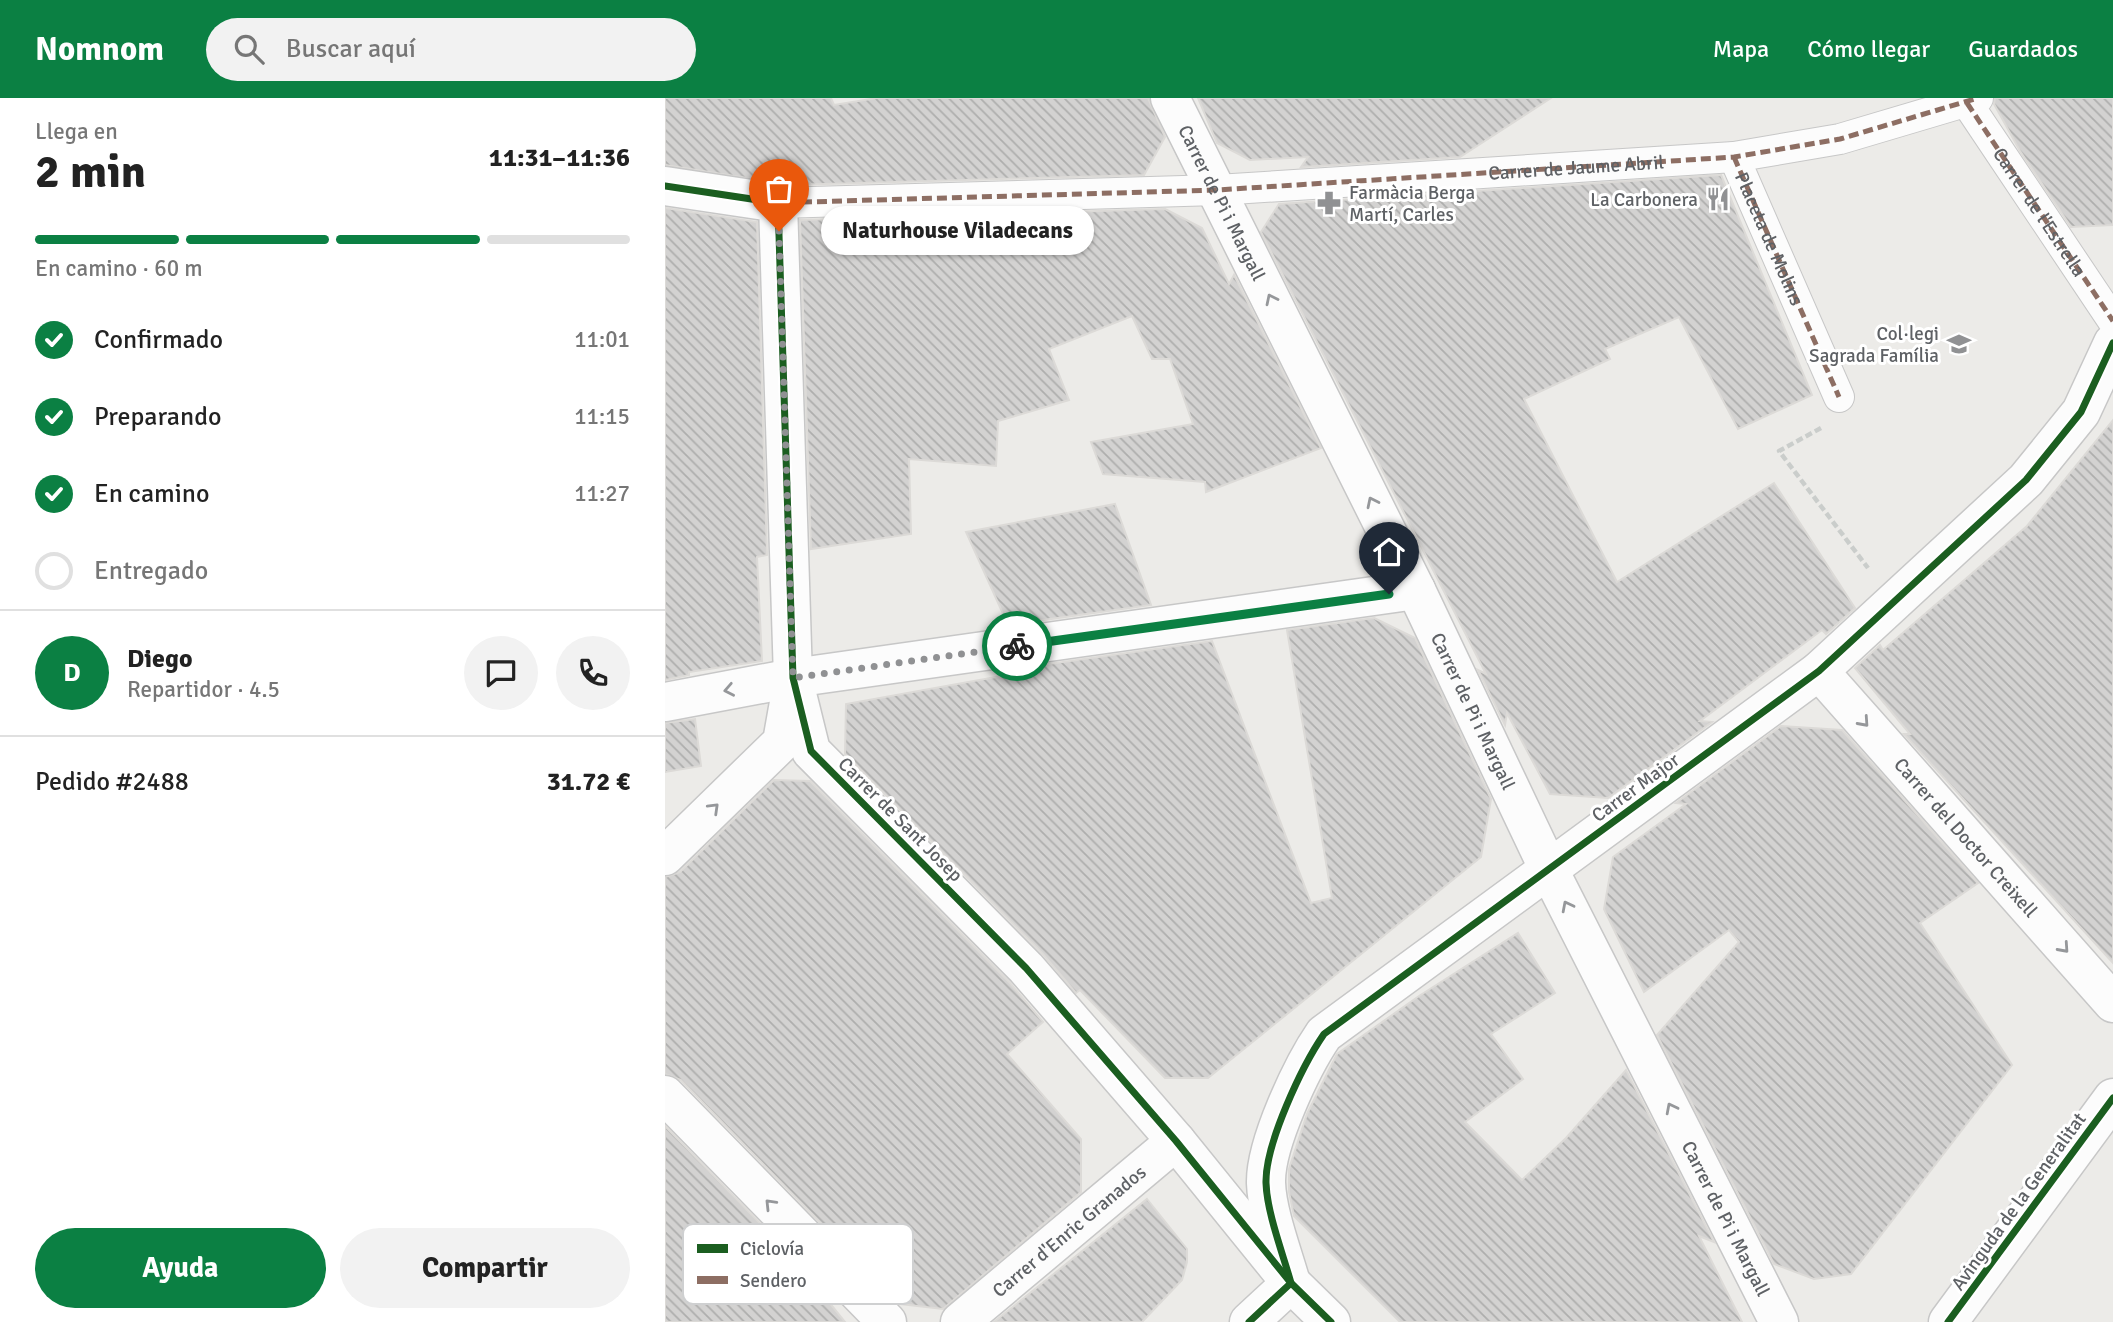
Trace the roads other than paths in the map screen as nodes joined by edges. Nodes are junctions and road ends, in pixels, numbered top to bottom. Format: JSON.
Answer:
{"nodes":[{"id":1,"x":1170,"y":98,"type":"edge"},
{"id":2,"x":1972,"y":101,"type":"edge"},
{"id":3,"x":1734,"y":156,"type":"junction"},
{"id":4,"x":665,"y":186,"type":"edge"},
{"id":5,"x":1217,"y":190,"type":"junction"},
{"id":6,"x":778,"y":203,"type":"junction"},
{"id":7,"x":2113,"y":321,"type":"edge"},
{"id":8,"x":2113,"y":343,"type":"edge"},
{"id":9,"x":1839,"y":397,"type":"road end"},
{"id":10,"x":1416,"y":590,"type":"junction"},
{"id":11,"x":1819,"y":671,"type":"junction"},
{"id":12,"x":793,"y":678,"type":"junction"},
{"id":13,"x":665,"y":702,"type":"edge"},
{"id":14,"x":665,"y":856,"type":"edge"},
{"id":15,"x":1549,"y":870,"type":"junction"},
{"id":16,"x":2113,"y":1003,"type":"edge"},
{"id":17,"x":665,"y":1095,"type":"edge"},
{"id":18,"x":2113,"y":1098,"type":"edge"},
{"id":19,"x":1176,"y":1141,"type":"junction"},
{"id":20,"x":791,"y":1224,"type":"edge"},
{"id":21,"x":1290,"y":1283,"type":"junction"},
{"id":22,"x":869,"y":1304,"type":"edge"},
{"id":23,"x":887,"y":1322,"type":"edge"},
{"id":24,"x":960,"y":1322,"type":"edge"},
{"id":25,"x":1249,"y":1322,"type":"edge"},
{"id":26,"x":1331,"y":1322,"type":"edge"},
{"id":27,"x":1779,"y":1322,"type":"edge"},
{"id":28,"x":1948,"y":1322,"type":"edge"}],
"edges":[{"from":1,"to":5,"type":"street","name":"Carrer de Pi i Margall"},
{"from":2,"to":3,"type":"street","name":"Carrer de Jaume Abril"},
{"from":2,"to":7,"type":"street","name":"Carrer de l'Estrella"},
{"from":3,"to":5,"type":"street","name":"Carrer de Jaume Abril"},
{"from":3,"to":9,"type":"street","name":"Placeta de Molins"},
{"from":4,"to":6,"type":"street","name":"Carrer de Jaume Abril"},
{"from":5,"to":6,"type":"street","name":"Carrer de Jaume Abril"},
{"from":10,"to":5,"type":"street","name":"Carrer de Pi i Margall","one_way":true},
{"from":6,"to":12,"type":"street","name":"Carrer de Sant Josep"},
{"from":8,"to":11,"type":"street","name":"Carrer Major"},
{"from":10,"to":12,"type":"street"},
{"from":10,"to":15,"type":"street","name":"Carrer de Pi i Margall"},
{"from":11,"to":15,"type":"street","name":"Carrer Major"},
{"from":11,"to":16,"type":"street","name":"Carrer del Doctor Creixell","one_way":true},
{"from":12,"to":13,"type":"street","one_way":true},
{"from":14,"to":12,"type":"street","one_way":true},
{"from":12,"to":19,"type":"street","name":"Carrer de Sant Josep"},
{"from":15,"to":21,"type":"street","name":"Carrer Major"},
{"from":27,"to":15,"type":"street","name":"Carrer de Pi i Margall","one_way":true},
{"from":20,"to":17,"type":"street","one_way":true},
{"from":18,"to":28,"type":"street","name":"Avinguda de la Generalitat"},
{"from":19,"to":21,"type":"street","name":"Carrer de Sant Josep"},
{"from":19,"to":24,"type":"street","name":"Carrer d'Enric Granados"},
{"from":21,"to":25,"type":"street"},
{"from":21,"to":26,"type":"street","name":"Carrer de Sant Josep"},
{"from":23,"to":22,"type":"street","one_way":true}]}
